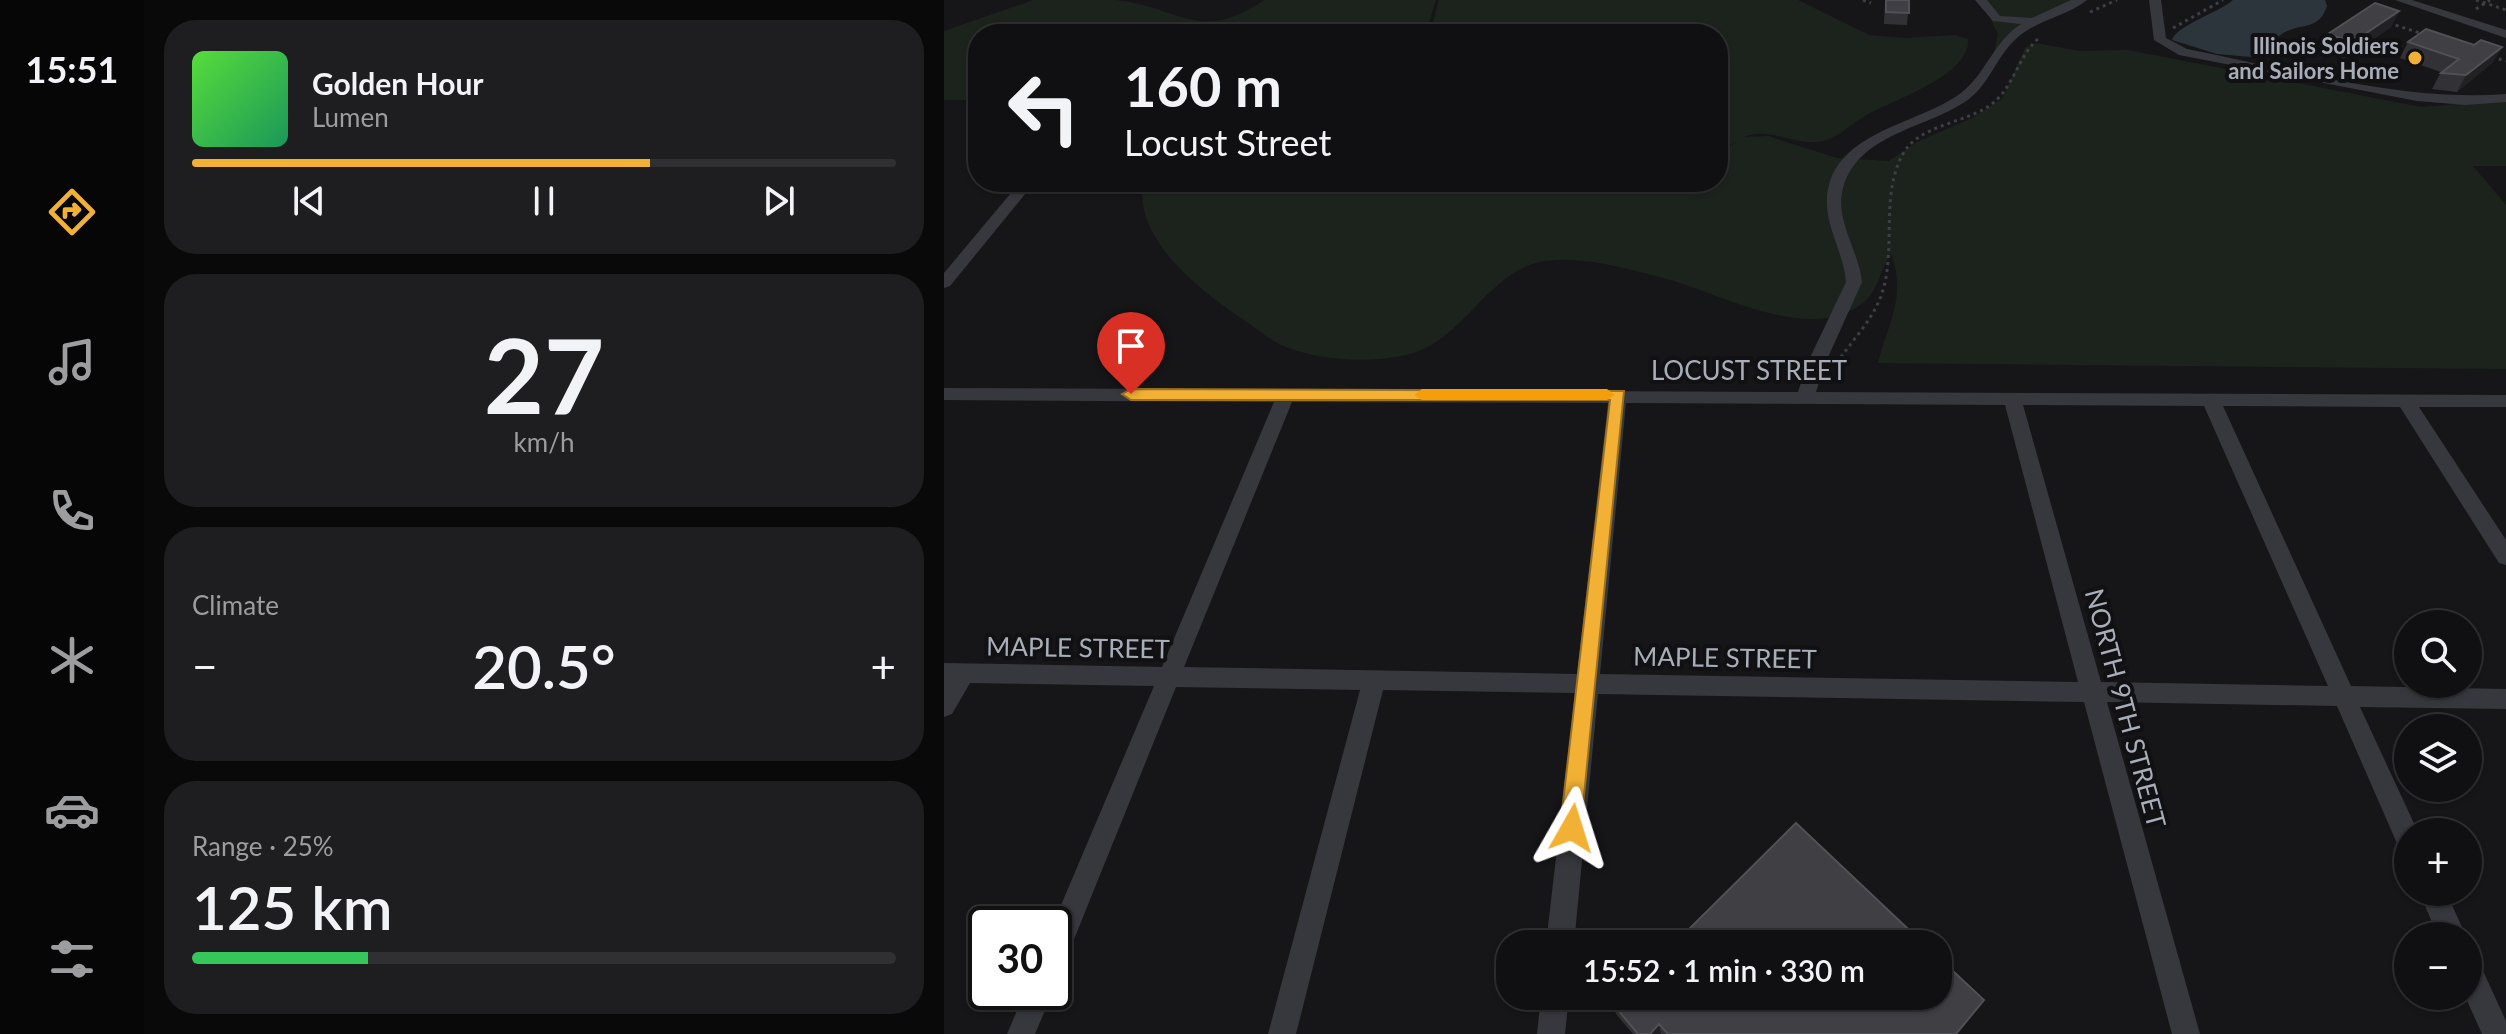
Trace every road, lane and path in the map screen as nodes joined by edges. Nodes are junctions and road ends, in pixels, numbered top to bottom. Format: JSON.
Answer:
{"nodes":[{"id":1,"x":1863,"y":0,"type":"edge"},
{"id":2,"x":1981,"y":0,"type":"edge"},
{"id":3,"x":2117,"y":0,"type":"edge"},
{"id":4,"x":2155,"y":0,"type":"edge"},
{"id":5,"x":2223,"y":0,"type":"edge"},
{"id":6,"x":2401,"y":0,"type":"edge"},
{"id":7,"x":2426,"y":0,"type":"edge"},
{"id":8,"x":2476,"y":0,"type":"edge"},
{"id":9,"x":1871,"y":3,"type":"dead end"},
{"id":10,"x":2083,"y":7,"type":"edge"},
{"id":11,"x":2506,"y":10,"type":"edge"},
{"id":12,"x":1990,"y":14,"type":"junction"},
{"id":13,"x":2036,"y":20,"type":"junction"},
{"id":14,"x":2383,"y":21,"type":"edge"},
{"id":15,"x":2506,"y":26,"type":"edge"},
{"id":16,"x":2048,"y":33,"type":"dead end"},
{"id":17,"x":2506,"y":34,"type":"edge"},
{"id":18,"x":2435,"y":38,"type":"edge"},
{"id":19,"x":2160,"y":40,"type":"junction"},
{"id":20,"x":1993,"y":57,"type":"junction"},
{"id":21,"x":2492,"y":57,"type":"edge"},
{"id":22,"x":2506,"y":61,"type":"edge"},
{"id":23,"x":2506,"y":98,"type":"edge"},
{"id":24,"x":1019,"y":192,"type":"edge"},
{"id":25,"x":952,"y":265,"type":"edge"},
{"id":26,"x":944,"y":283,"type":"edge"},
{"id":27,"x":1819,"y":356,"type":"junction"},
{"id":28,"x":944,"y":394,"type":"edge"},
{"id":29,"x":1286,"y":395,"type":"junction"},
{"id":30,"x":1618,"y":395,"type":"junction"},
{"id":31,"x":1806,"y":396,"type":"junction"},
{"id":32,"x":2012,"y":397,"type":"junction"},
{"id":33,"x":2210,"y":398,"type":"junction"},
{"id":34,"x":2405,"y":400,"type":"junction"},
{"id":35,"x":2506,"y":401,"type":"edge"},
{"id":36,"x":2506,"y":557,"type":"edge"},
{"id":37,"x":954,"y":673,"type":"edge"},
{"id":38,"x":1168,"y":676,"type":"junction"},
{"id":39,"x":1374,"y":679,"type":"junction"},
{"id":40,"x":1586,"y":683,"type":"junction"},
{"id":41,"x":2092,"y":691,"type":"junction"},
{"id":42,"x":2342,"y":696,"type":"junction"},
{"id":43,"x":2506,"y":699,"type":"edge"},
{"id":44,"x":944,"y":707,"type":"edge"},
{"id":45,"x":2398,"y":818,"type":"edge"},
{"id":46,"x":1072,"y":910,"type":"edge"},
{"id":47,"x":1561,"y":930,"type":"edge"},
{"id":48,"x":2482,"y":1001,"type":"edge"},
{"id":49,"x":1031,"y":1010,"type":"edge"},
{"id":50,"x":1554,"y":1010,"type":"edge"},
{"id":51,"x":1021,"y":1034,"type":"edge"},
{"id":52,"x":1282,"y":1034,"type":"edge"},
{"id":53,"x":1551,"y":1034,"type":"edge"},
{"id":54,"x":2186,"y":1034,"type":"edge"},
{"id":55,"x":2497,"y":1034,"type":"edge"}],
"edges":[{"from":1,"to":9,"type":"path"},
{"from":2,"to":12,"type":"street"},
{"from":3,"to":10,"type":"path"},
{"from":4,"to":19,"type":"street"},
{"from":5,"to":19,"type":"path"},
{"from":6,"to":17,"type":"street"},
{"from":7,"to":15,"type":"street"},
{"from":8,"to":11,"type":"path"},
{"from":10,"to":13,"type":"street"},
{"from":12,"to":13,"type":"street"},
{"from":12,"to":20,"type":"street"},
{"from":13,"to":20,"type":"street"},
{"from":14,"to":18,"type":"path"},
{"from":16,"to":27,"type":"path"},
{"from":19,"to":23,"type":"street"},
{"from":20,"to":27,"type":"street"},
{"from":21,"to":22,"type":"path"},
{"from":24,"to":25,"type":"street"},
{"from":25,"to":26,"type":"street"},
{"from":27,"to":31,"type":"street"},
{"from":28,"to":29,"type":"street","name":"LOCUST STREET"},
{"from":29,"to":30,"type":"street","name":"LOCUST STREET"},
{"from":29,"to":38,"type":"street"},
{"from":30,"to":31,"type":"street","name":"LOCUST STREET"},
{"from":30,"to":40,"type":"street"},
{"from":31,"to":32,"type":"street","name":"LOCUST STREET"},
{"from":32,"to":33,"type":"street","name":"LOCUST STREET"},
{"from":32,"to":41,"type":"street","name":"NORTH 9TH STREET"},
{"from":33,"to":34,"type":"street","name":"LOCUST STREET"},
{"from":33,"to":42,"type":"street"},
{"from":34,"to":35,"type":"street","name":"LOCUST STREET"},
{"from":34,"to":36,"type":"street"},
{"from":37,"to":38,"type":"street","name":"MAPLE STREET"},
{"from":37,"to":44,"type":"street"},
{"from":38,"to":39,"type":"street","name":"MAPLE STREET"},
{"from":38,"to":46,"type":"street"},
{"from":39,"to":40,"type":"street","name":"MAPLE STREET"},
{"from":39,"to":52,"type":"street"},
{"from":40,"to":41,"type":"street","name":"MAPLE STREET"},
{"from":40,"to":47,"type":"street"},
{"from":41,"to":42,"type":"street","name":"MAPLE STREET"},
{"from":41,"to":54,"type":"street","name":"NORTH 9TH STREET"},
{"from":42,"to":43,"type":"street","name":"MAPLE STREET"},
{"from":42,"to":45,"type":"street"},
{"from":48,"to":55,"type":"street"},
{"from":49,"to":51,"type":"street"},
{"from":50,"to":53,"type":"street"}]}
